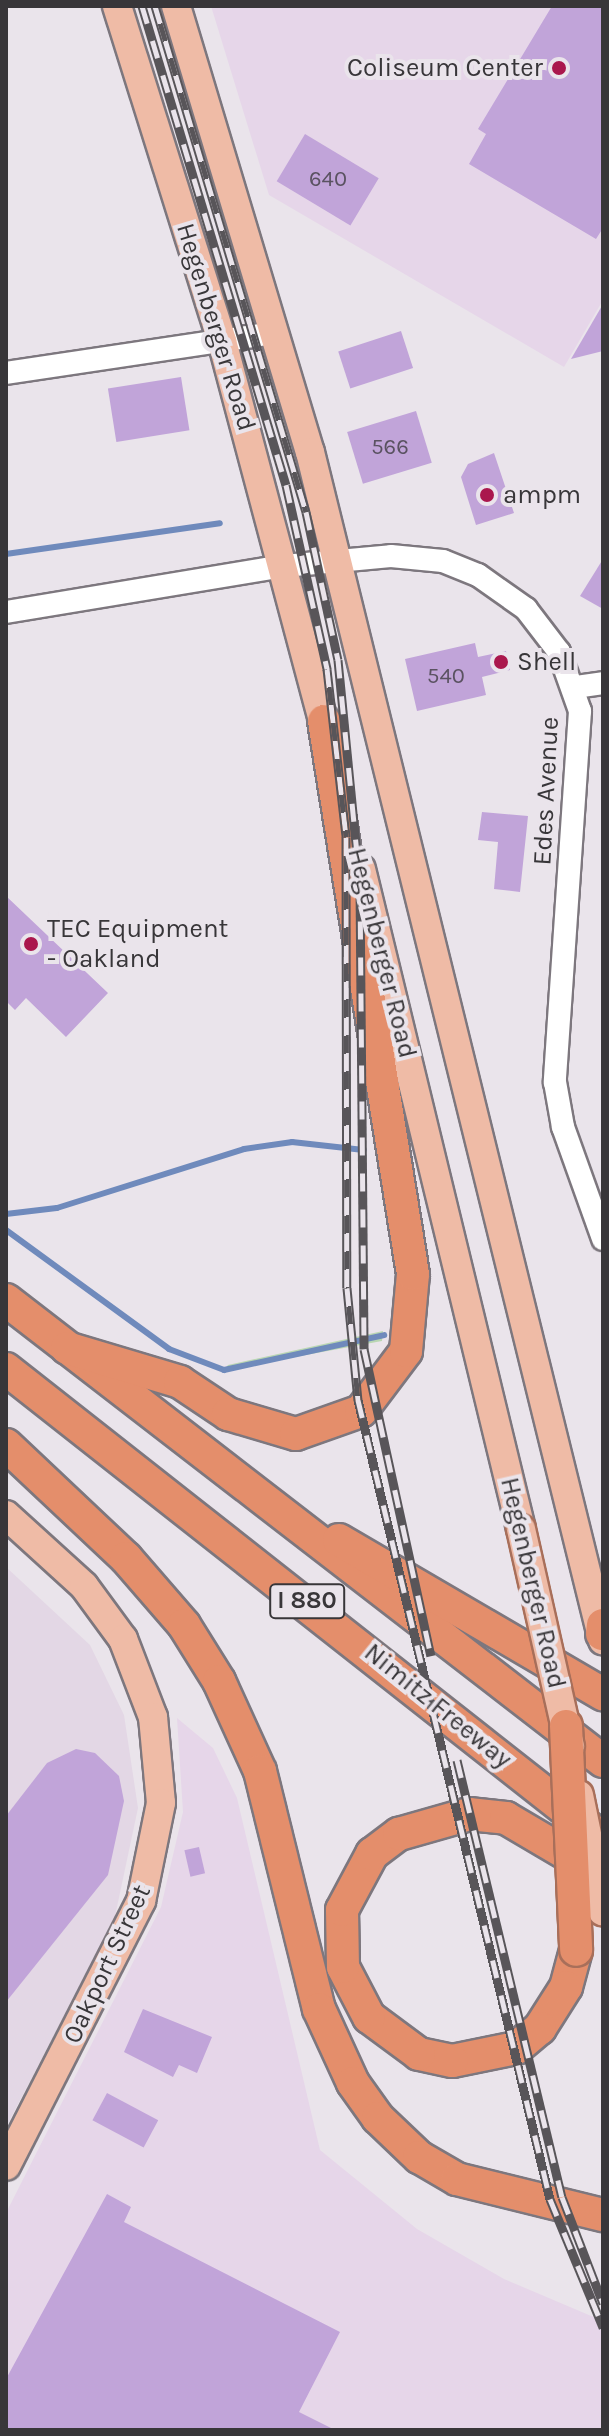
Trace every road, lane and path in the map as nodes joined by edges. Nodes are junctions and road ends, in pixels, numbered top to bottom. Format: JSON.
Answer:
{"nodes":[{"id":1,"x":117,"y":6,"type":"edge"},
{"id":2,"x":176,"y":6,"type":"edge"},
{"id":3,"x":275,"y":333,"type":"junction"},
{"id":4,"x":222,"y":341,"type":"junction"},
{"id":5,"x":6,"y":373,"type":"edge"},
{"id":6,"x":337,"y":559,"type":"junction"},
{"id":7,"x":284,"y":566,"type":"junction"},
{"id":8,"x":6,"y":612,"type":"edge"},
{"id":9,"x":603,"y":683,"type":"edge"},
{"id":10,"x":575,"y":687,"type":"junction"},
{"id":11,"x":324,"y":721,"type":"junction"},
{"id":12,"x":603,"y":1239,"type":"edge"},
{"id":13,"x":6,"y":1300,"type":"edge"},
{"id":14,"x":67,"y":1348,"type":"junction"},
{"id":15,"x":6,"y":1369,"type":"edge"},
{"id":16,"x":6,"y":1445,"type":"edge"},
{"id":17,"x":6,"y":1515,"type":"edge"},
{"id":18,"x":291,"y":1522,"type":"junction"},
{"id":19,"x":603,"y":1633,"type":"edge"},
{"id":20,"x":603,"y":1694,"type":"edge"},
{"id":21,"x":566,"y":1726,"type":"junction"},
{"id":22,"x":603,"y":1761,"type":"edge"},
{"id":23,"x":603,"y":1839,"type":"edge"},
{"id":24,"x":603,"y":1877,"type":"edge"},
{"id":25,"x":603,"y":1912,"type":"edge"},
{"id":26,"x":6,"y":2166,"type":"edge"},
{"id":27,"x":603,"y":2196,"type":"edge"},
{"id":28,"x":523,"y":2200,"type":"junction"},
{"id":29,"x":603,"y":2215,"type":"edge"}],
"edges":[{"from":1,"to":4,"type":"main road","name":"Hegenberger Road"},
{"from":2,"to":3,"type":"main road","name":"Hegenberger Road"},
{"from":3,"to":4,"type":"street"},
{"from":3,"to":6,"type":"main road","name":"Hegenberger Road"},
{"from":4,"to":5,"type":"street"},
{"from":4,"to":7,"type":"main road","name":"Hegenberger Road"},
{"from":6,"to":7,"type":"street","name":"Edes Avenue"},
{"from":6,"to":10,"type":"street","name":"Edes Avenue"},
{"from":6,"to":19,"type":"main road","name":"Hegenberger Road"},
{"from":7,"to":8,"type":"street","name":"Edes Avenue"},
{"from":7,"to":11,"type":"main road","name":"Hegenberger Road"},
{"from":9,"to":10,"type":"street"},
{"from":10,"to":12,"type":"street","name":"Edes Avenue"},
{"from":11,"to":14,"type":"highway"},
{"from":11,"to":21,"type":"main road","name":"Hegenberger Road","bridge":true},
{"from":13,"to":14,"type":"highway","number":"I 880"},
{"from":14,"to":18,"type":"highway","number":"I 880"},
{"from":15,"to":23,"type":"highway","name":"Nimitz Freeway","number":"I 880"},
{"from":16,"to":28,"type":"highway"},
{"from":17,"to":26,"type":"main road","name":"Oakport Street"},
{"from":18,"to":20,"type":"highway"},
{"from":18,"to":22,"type":"highway","number":"I 880"},
{"from":21,"to":24,"type":"highway","bridge":true},
{"from":21,"to":25,"type":"main road","name":"Hegenberger Road","bridge":true},
{"from":27,"to":28,"type":"highway"},
{"from":28,"to":29,"type":"highway"}]}
